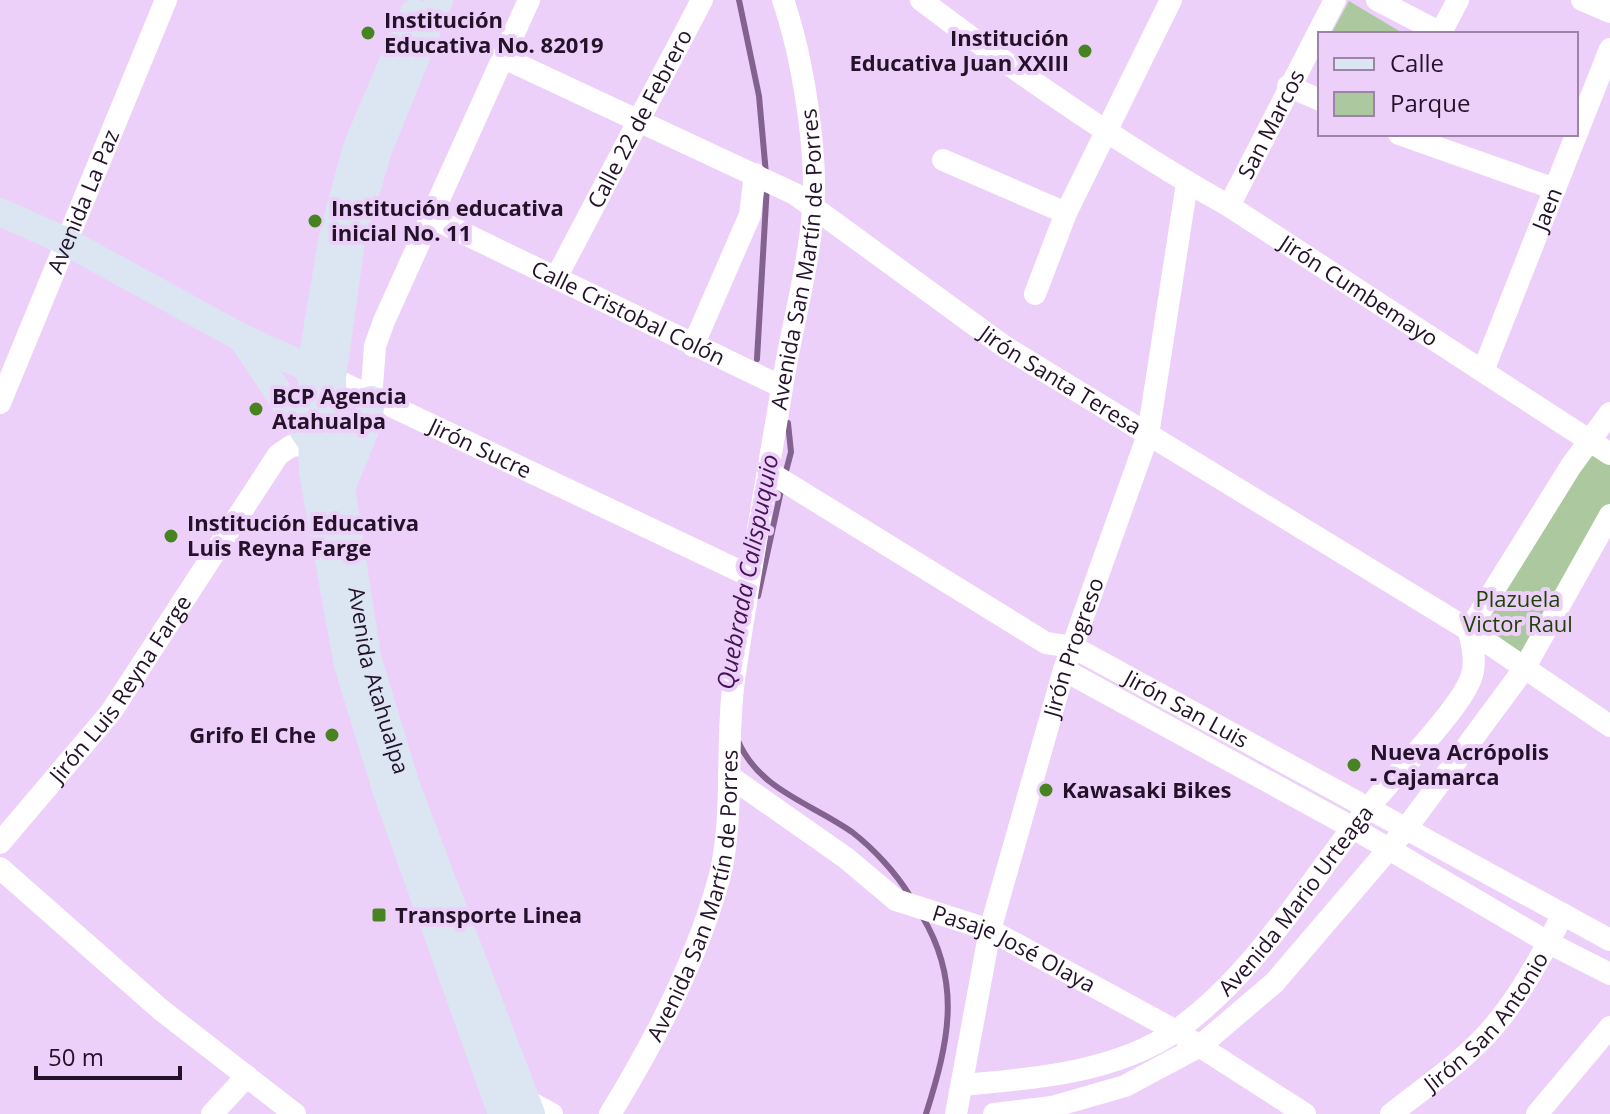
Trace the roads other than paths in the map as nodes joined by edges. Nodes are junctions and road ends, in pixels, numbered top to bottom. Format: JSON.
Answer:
{"nodes":[{"id":1,"x":166,"y":0,"type":"edge"},
{"id":2,"x":420,"y":0,"type":"edge"},
{"id":3,"x":439,"y":0,"type":"edge"},
{"id":4,"x":529,"y":0,"type":"edge"},
{"id":5,"x":702,"y":0,"type":"edge"},
{"id":6,"x":783,"y":0,"type":"edge"},
{"id":7,"x":921,"y":0,"type":"edge"},
{"id":8,"x":1171,"y":0,"type":"edge"},
{"id":9,"x":1335,"y":0,"type":"edge"},
{"id":10,"x":1377,"y":0,"type":"edge"},
{"id":11,"x":1458,"y":0,"type":"edge"},
{"id":12,"x":1582,"y":0,"type":"edge"},
{"id":13,"x":1610,"y":12,"type":"edge"},
{"id":14,"x":1436,"y":32,"type":"edge"},
{"id":15,"x":1441,"y":32,"type":"edge"},
{"id":16,"x":1610,"y":49,"type":"edge"},
{"id":17,"x":502,"y":57,"type":"junction"},
{"id":18,"x":1288,"y":86,"type":"junction"},
{"id":19,"x":1318,"y":99,"type":"edge"},
{"id":20,"x":637,"y":122,"type":"junction"},
{"id":21,"x":1107,"y":129,"type":"junction"},
{"id":22,"x":1578,"y":130,"type":"edge"},
{"id":23,"x":1405,"y":136,"type":"edge"},
{"id":24,"x":1576,"y":136,"type":"edge"},
{"id":25,"x":943,"y":160,"type":"dead end"},
{"id":26,"x":755,"y":174,"type":"junction"},
{"id":27,"x":1187,"y":183,"type":"junction"},
{"id":28,"x":1555,"y":189,"type":"junction"},
{"id":29,"x":1229,"y":206,"type":"junction"},
{"id":30,"x":813,"y":208,"type":"junction"},
{"id":31,"x":0,"y":212,"type":"edge"},
{"id":32,"x":1066,"y":213,"type":"junction"},
{"id":33,"x":432,"y":218,"type":"junction"},
{"id":34,"x":65,"y":241,"type":"junction"},
{"id":35,"x":556,"y":278,"type":"junction"},
{"id":36,"x":1035,"y":294,"type":"dead end"},
{"id":37,"x":242,"y":338,"type":"junction"},
{"id":38,"x":693,"y":346,"type":"junction"},
{"id":39,"x":1483,"y":371,"type":"junction"},
{"id":40,"x":321,"y":373,"type":"junction"},
{"id":41,"x":782,"y":387,"type":"junction"},
{"id":42,"x":371,"y":400,"type":"junction"},
{"id":43,"x":0,"y":403,"type":"edge"},
{"id":44,"x":1610,"y":413,"type":"edge"},
{"id":45,"x":1148,"y":435,"type":"junction"},
{"id":46,"x":1591,"y":438,"type":"junction"},
{"id":47,"x":323,"y":442,"type":"junction"},
{"id":48,"x":1610,"y":454,"type":"edge"},
{"id":49,"x":773,"y":474,"type":"junction"},
{"id":50,"x":342,"y":487,"type":"junction"},
{"id":51,"x":1610,"y":515,"type":"edge"},
{"id":52,"x":748,"y":575,"type":"junction"},
{"id":53,"x":1469,"y":630,"type":"junction"},
{"id":54,"x":1073,"y":647,"type":"junction"},
{"id":55,"x":1524,"y":669,"type":"junction"},
{"id":56,"x":1064,"y":670,"type":"junction"},
{"id":57,"x":1610,"y":726,"type":"edge"},
{"id":58,"x":729,"y":776,"type":"junction"},
{"id":59,"x":1367,"y":809,"type":"junction"},
{"id":60,"x":1353,"y":828,"type":"junction"},
{"id":61,"x":1405,"y":830,"type":"junction"},
{"id":62,"x":0,"y":843,"type":"edge"},
{"id":63,"x":1387,"y":851,"type":"junction"},
{"id":64,"x":0,"y":868,"type":"edge"},
{"id":65,"x":1563,"y":914,"type":"junction"},
{"id":66,"x":990,"y":930,"type":"junction"},
{"id":67,"x":1610,"y":940,"type":"edge"},
{"id":68,"x":1549,"y":943,"type":"junction"},
{"id":69,"x":1610,"y":974,"type":"edge"},
{"id":70,"x":1610,"y":1027,"type":"edge"},
{"id":71,"x":1176,"y":1031,"type":"junction"},
{"id":72,"x":1200,"y":1046,"type":"junction"},
{"id":73,"x":247,"y":1076,"type":"junction"},
{"id":74,"x":963,"y":1085,"type":"junction"},
{"id":75,"x":520,"y":1109,"type":"edge"},
{"id":76,"x":212,"y":1114,"type":"edge"},
{"id":77,"x":295,"y":1114,"type":"edge"},
{"id":78,"x":552,"y":1114,"type":"edge"},
{"id":79,"x":610,"y":1114,"type":"edge"},
{"id":80,"x":956,"y":1114,"type":"edge"},
{"id":81,"x":994,"y":1114,"type":"edge"},
{"id":82,"x":1305,"y":1114,"type":"edge"},
{"id":83,"x":1391,"y":1114,"type":"edge"},
{"id":84,"x":1537,"y":1114,"type":"edge"}],
"edges":[{"from":1,"to":34,"type":"street","name":"Avenida La Paz"},
{"from":2,"to":40,"type":"main road","name":"Avenida Atahualpa"},
{"from":3,"to":40,"type":"main road","name":"Avenida Atahualpa"},
{"from":4,"to":17,"type":"street"},
{"from":5,"to":20,"type":"street","name":"Calle 22 de Febrero"},
{"from":6,"to":30,"type":"street","name":"Avenida San Martín de Porres"},
{"from":7,"to":21,"type":"street","name":"Jirón Cumbemayo"},
{"from":8,"to":21,"type":"street"},
{"from":9,"to":18,"type":"street","name":"San Marcos"},
{"from":10,"to":14,"type":"street"},
{"from":11,"to":15,"type":"street"},
{"from":12,"to":13,"type":"street"},
{"from":16,"to":22,"type":"street","name":"Jaen"},
{"from":17,"to":20,"type":"street","name":"Jirón Santa Teresa"},
{"from":17,"to":33,"type":"street"},
{"from":18,"to":19,"type":"street"},
{"from":18,"to":29,"type":"street","name":"San Marcos"},
{"from":20,"to":26,"type":"street","name":"Jirón Santa Teresa"},
{"from":20,"to":35,"type":"street","name":"Calle 22 de Febrero"},
{"from":21,"to":27,"type":"street","name":"Jirón Cumbemayo"},
{"from":21,"to":32,"type":"street"},
{"from":23,"to":28,"type":"street"},
{"from":24,"to":28,"type":"street","name":"Jaen"},
{"from":25,"to":32,"type":"street"},
{"from":26,"to":30,"type":"street","name":"Jirón Santa Teresa"},
{"from":26,"to":38,"type":"street"},
{"from":27,"to":29,"type":"street","name":"Jirón Cumbemayo"},
{"from":27,"to":45,"type":"street","name":"Jirón Progreso"},
{"from":28,"to":39,"type":"street","name":"Jaen"},
{"from":29,"to":39,"type":"street","name":"Jirón Cumbemayo"},
{"from":30,"to":41,"type":"street","name":"Avenida San Martín de Porres"},
{"from":30,"to":45,"type":"street","name":"Jirón Santa Teresa"},
{"from":31,"to":34,"type":"main road","name":"Jirón Sucre"},
{"from":32,"to":36,"type":"street"},
{"from":33,"to":35,"type":"street","name":"Calle Cristobal Colón"},
{"from":33,"to":42,"type":"street"},
{"from":34,"to":37,"type":"main road","name":"Jirón Sucre"},
{"from":34,"to":43,"type":"street","name":"Avenida La Paz"},
{"from":35,"to":38,"type":"street","name":"Calle Cristobal Colón"},
{"from":37,"to":40,"type":"main road","name":"Jirón Sucre"},
{"from":37,"to":47,"type":"main road"},
{"from":38,"to":41,"type":"street","name":"Calle Cristobal Colón"},
{"from":39,"to":46,"type":"street","name":"Jirón Cumbemayo"},
{"from":40,"to":42,"type":"street","name":"Jirón Sucre"},
{"from":40,"to":47,"type":"main road","name":"Avenida Atahualpa"},
{"from":41,"to":49,"type":"street","name":"Avenida San Martín de Porres"},
{"from":42,"to":50,"type":"main road"},
{"from":42,"to":52,"type":"street","name":"Jirón Sucre"},
{"from":44,"to":46,"type":"street"},
{"from":45,"to":53,"type":"street","name":"Jirón Santa Teresa"},
{"from":45,"to":54,"type":"street","name":"Jirón Progreso"},
{"from":46,"to":48,"type":"street","name":"Jirón Cumbemayo"},
{"from":46,"to":53,"type":"street"},
{"from":47,"to":50,"type":"main road","name":"Avenida Atahualpa"},
{"from":47,"to":62,"type":"street","name":"Jirón Luis Reyna Farge"},
{"from":47,"to":75,"type":"main road","name":"Avenida Atahualpa"},
{"from":49,"to":52,"type":"street","name":"Avenida San Martín de Porres"},
{"from":49,"to":54,"type":"street","name":"Jirón San Luis"},
{"from":50,"to":75,"type":"main road","name":"Avenida Atahualpa"},
{"from":51,"to":55,"type":"street","name":"Avenida Mario Urteaga"},
{"from":52,"to":58,"type":"street","name":"Avenida San Martín de Porres"},
{"from":53,"to":55,"type":"street","name":"Jirón Santa Teresa"},
{"from":53,"to":59,"type":"street","name":"Avenida Mario Urteaga"},
{"from":54,"to":56,"type":"street","name":"Jirón Progreso"},
{"from":54,"to":59,"type":"street","name":"Jirón San Luis"},
{"from":55,"to":57,"type":"street","name":"Jirón Santa Teresa"},
{"from":55,"to":61,"type":"street","name":"Avenida Mario Urteaga"},
{"from":56,"to":60,"type":"street","name":"Jirón San Luis"},
{"from":56,"to":66,"type":"street","name":"Jirón Progreso"},
{"from":58,"to":66,"type":"street","name":"Pasaje José Olaya"},
{"from":58,"to":79,"type":"street","name":"Avenida San Martín de Porres"},
{"from":59,"to":60,"type":"street","name":"Avenida Mario Urteaga"},
{"from":59,"to":61,"type":"street","name":"Jirón San Luis"},
{"from":60,"to":63,"type":"street","name":"Jirón San Luis"},
{"from":60,"to":71,"type":"street","name":"Avenida Mario Urteaga"},
{"from":61,"to":63,"type":"street","name":"Avenida Mario Urteaga"},
{"from":61,"to":65,"type":"street","name":"Jirón San Luis"},
{"from":63,"to":68,"type":"street","name":"Jirón San Luis"},
{"from":63,"to":72,"type":"street","name":"Avenida Mario Urteaga"},
{"from":64,"to":73,"type":"street"},
{"from":65,"to":67,"type":"street","name":"Jirón San Luis"},
{"from":65,"to":68,"type":"street","name":"Jirón San Antonio"},
{"from":66,"to":71,"type":"street","name":"Pasaje José Olaya"},
{"from":66,"to":74,"type":"street","name":"Jirón Progreso"},
{"from":68,"to":69,"type":"street","name":"Jirón San Luis"},
{"from":68,"to":83,"type":"street","name":"Jirón San Antonio"},
{"from":70,"to":84,"type":"street"},
{"from":71,"to":72,"type":"street","name":"Pasaje José Olaya"},
{"from":71,"to":74,"type":"street","name":"Avenida Mario Urteaga"},
{"from":72,"to":81,"type":"street","name":"Avenida Mario Urteaga"},
{"from":72,"to":82,"type":"street","name":"Pasaje José Olaya"},
{"from":73,"to":76,"type":"street"},
{"from":73,"to":77,"type":"street"},
{"from":74,"to":80,"type":"street","name":"Jirón Progreso"},
{"from":75,"to":78,"type":"street"}]}
